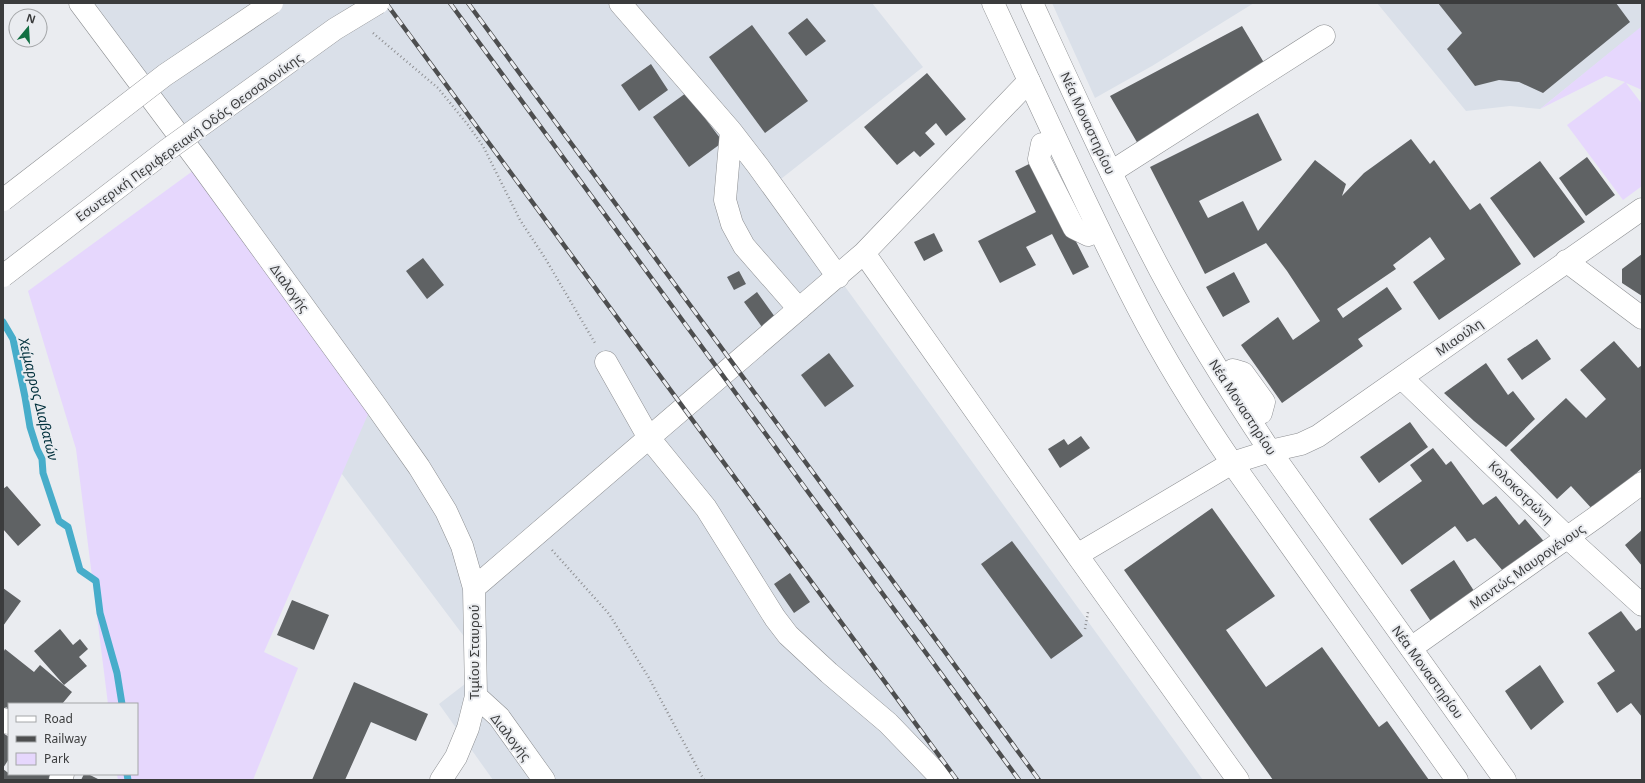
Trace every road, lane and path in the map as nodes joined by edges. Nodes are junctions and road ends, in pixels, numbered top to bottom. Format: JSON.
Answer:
{"nodes":[{"id":1,"x":80,"y":3,"type":"edge"},
{"id":2,"x":272,"y":3,"type":"edge"},
{"id":3,"x":378,"y":3,"type":"edge"},
{"id":4,"x":620,"y":3,"type":"edge"},
{"id":5,"x":993,"y":3,"type":"edge"},
{"id":6,"x":1032,"y":3,"type":"edge"},
{"id":7,"x":369,"y":30,"type":"dead end"},
{"id":8,"x":1324,"y":36,"type":"dead end"},
{"id":9,"x":1030,"y":81,"type":"junction"},
{"id":10,"x":731,"y":131,"type":"junction"},
{"id":11,"x":1042,"y":144,"type":"dead end"},
{"id":12,"x":1111,"y":172,"type":"junction"},
{"id":13,"x":3,"y":200,"type":"edge"},
{"id":14,"x":1642,"y":209,"type":"edge"},
{"id":15,"x":1088,"y":235,"type":"dead end"},
{"id":16,"x":864,"y":253,"type":"junction"},
{"id":17,"x":1566,"y":262,"type":"junction"},
{"id":18,"x":3,"y":276,"type":"edge"},
{"id":19,"x":838,"y":277,"type":"junction"},
{"id":20,"x":799,"y":309,"type":"junction"},
{"id":21,"x":1642,"y":318,"type":"edge"},
{"id":22,"x":585,"y":326,"type":"dead end"},
{"id":23,"x":606,"y":362,"type":"dead end"},
{"id":24,"x":1233,"y":370,"type":"dead end"},
{"id":25,"x":1402,"y":378,"type":"junction"},
{"id":26,"x":1261,"y":413,"type":"dead end"},
{"id":27,"x":650,"y":438,"type":"junction"},
{"id":28,"x":1270,"y":451,"type":"junction"},
{"id":29,"x":1232,"y":463,"type":"junction"},
{"id":30,"x":1642,"y":483,"type":"edge"},
{"id":31,"x":537,"y":534,"type":"junction"},
{"id":32,"x":1568,"y":538,"type":"junction"},
{"id":33,"x":1077,"y":555,"type":"junction"},
{"id":34,"x":474,"y":588,"type":"junction"},
{"id":35,"x":1642,"y":605,"type":"edge"},
{"id":36,"x":1411,"y":648,"type":"junction"},
{"id":37,"x":476,"y":696,"type":"junction"},
{"id":38,"x":441,"y":780,"type":"edge"},
{"id":39,"x":544,"y":780,"type":"edge"},
{"id":40,"x":704,"y":780,"type":"edge"},
{"id":41,"x":943,"y":780,"type":"edge"},
{"id":42,"x":1238,"y":780,"type":"edge"},
{"id":43,"x":1457,"y":780,"type":"edge"},
{"id":44,"x":1505,"y":780,"type":"edge"}],
"edges":[{"from":1,"to":34,"type":"main road","name":"Διαλογής"},
{"from":2,"to":13,"type":"main road","bridge":true},
{"from":3,"to":18,"type":"main road","name":"Εσωτερική Περιφερειακή Οδός Θεσσαλονίκης","bridge":true},
{"from":4,"to":10,"type":"main road"},
{"from":5,"to":9,"type":"main road"},
{"from":6,"to":12,"type":"main road","name":"Νέα Μοναστηρίου"},
{"from":7,"to":22,"type":"path"},
{"from":8,"to":12,"type":"main road"},
{"from":9,"to":16,"type":"main road"},
{"from":9,"to":29,"type":"main road"},
{"from":10,"to":19,"type":"main road"},
{"from":10,"to":20,"type":"main road"},
{"from":11,"to":15,"type":"main road"},
{"from":12,"to":28,"type":"main road","name":"Νέα Μοναστηρίου"},
{"from":14,"to":17,"type":"main road","name":"Μιαούλη"},
{"from":16,"to":19,"type":"main road"},
{"from":16,"to":33,"type":"main road"},
{"from":17,"to":21,"type":"main road"},
{"from":17,"to":25,"type":"main road","name":"Μιαούλη"},
{"from":19,"to":20,"type":"main road"},
{"from":20,"to":27,"type":"main road"},
{"from":23,"to":27,"type":"main road"},
{"from":24,"to":26,"type":"main road"},
{"from":25,"to":28,"type":"main road","name":"Μιαούλη"},
{"from":25,"to":32,"type":"main road","name":"Κολοκοτρώνη"},
{"from":27,"to":31,"type":"main road"},
{"from":27,"to":41,"type":"main road"},
{"from":28,"to":29,"type":"main road","name":"Μιαούλη"},
{"from":28,"to":36,"type":"main road","name":"Νέα Μοναστηρίου"},
{"from":29,"to":33,"type":"main road","name":"Μιαούλη"},
{"from":29,"to":43,"type":"main road"},
{"from":30,"to":32,"type":"main road","name":"Μαντώς Μαυρογένους"},
{"from":31,"to":34,"type":"main road"},
{"from":31,"to":40,"type":"path"},
{"from":32,"to":35,"type":"main road","name":"Κολοκοτρώνη"},
{"from":32,"to":36,"type":"main road","name":"Μαντώς Μαυρογένους"},
{"from":33,"to":42,"type":"main road"},
{"from":34,"to":37,"type":"main road","name":"Τιμίου Σταυρού"},
{"from":36,"to":44,"type":"main road","name":"Νέα Μοναστηρίου"},
{"from":37,"to":38,"type":"main road","name":"Τιμίου Σταυρού"},
{"from":37,"to":39,"type":"main road","name":"Διαλογής"}]}
